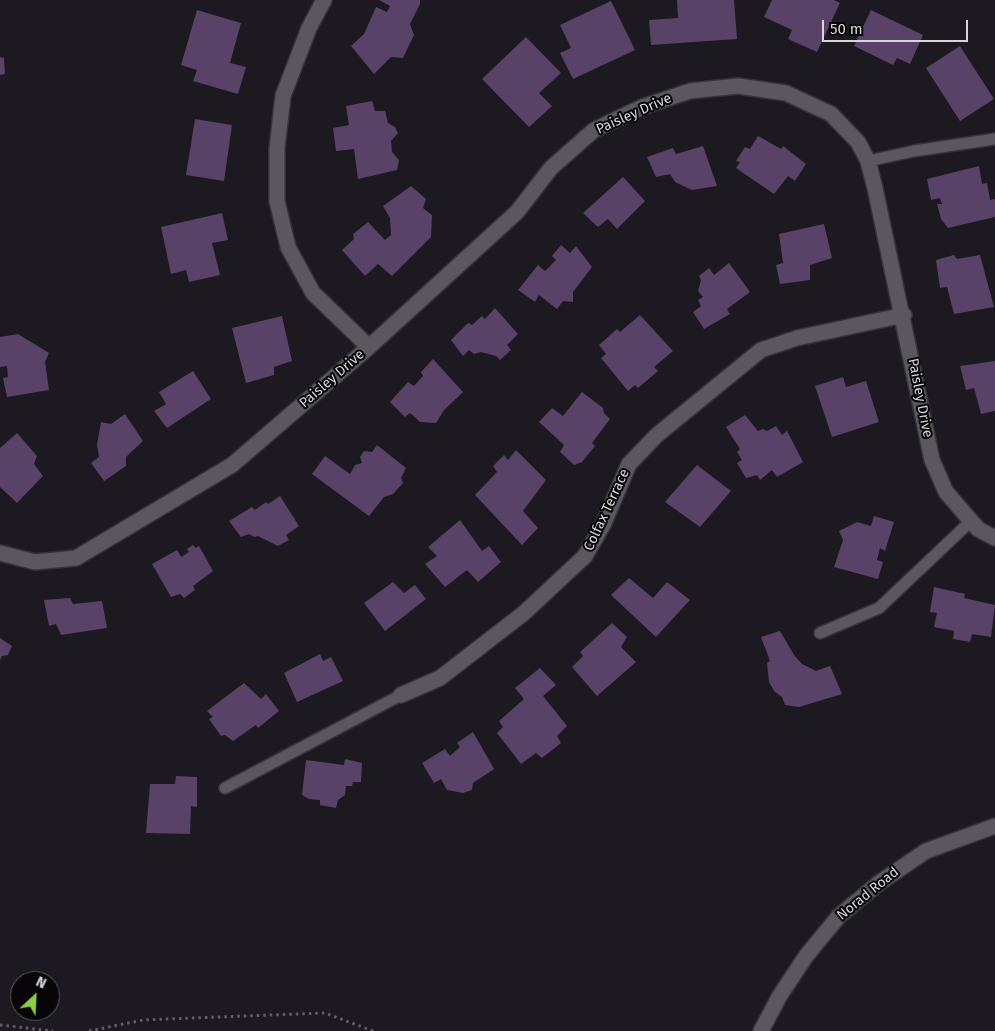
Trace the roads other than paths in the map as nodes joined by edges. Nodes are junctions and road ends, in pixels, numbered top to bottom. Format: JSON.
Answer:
{"nodes":[{"id":1,"x":324,"y":0,"type":"edge"},
{"id":2,"x":995,"y":138,"type":"edge"},
{"id":3,"x":868,"y":161,"type":"junction"},
{"id":4,"x":904,"y":315,"type":"junction"},
{"id":5,"x":369,"y":347,"type":"junction"},
{"id":6,"x":971,"y":521,"type":"junction"},
{"id":7,"x":995,"y":538,"type":"edge"},
{"id":8,"x":0,"y":553,"type":"edge"},
{"id":9,"x":820,"y":633,"type":"dead end"},
{"id":10,"x":401,"y":695,"type":"joint"},
{"id":11,"x":225,"y":788,"type":"dead end"},
{"id":12,"x":995,"y":826,"type":"edge"},
{"id":13,"x":761,"y":1031,"type":"edge"}],
"edges":[{"from":1,"to":5,"type":"street"},
{"from":2,"to":3,"type":"lane"},
{"from":3,"to":4,"type":"street","name":"Paisley Drive"},
{"from":3,"to":5,"type":"street","name":"Paisley Drive"},
{"from":4,"to":6,"type":"street","name":"Paisley Drive"},
{"from":4,"to":10,"type":"street","name":"Colfax Terrace"},
{"from":5,"to":8,"type":"street","name":"Paisley Drive"},
{"from":6,"to":7,"type":"street","name":"Paisley Drive"},
{"from":6,"to":9,"type":"lane"},
{"from":10,"to":11,"type":"lane"},
{"from":12,"to":13,"type":"street","name":"Norad Road"}]}
